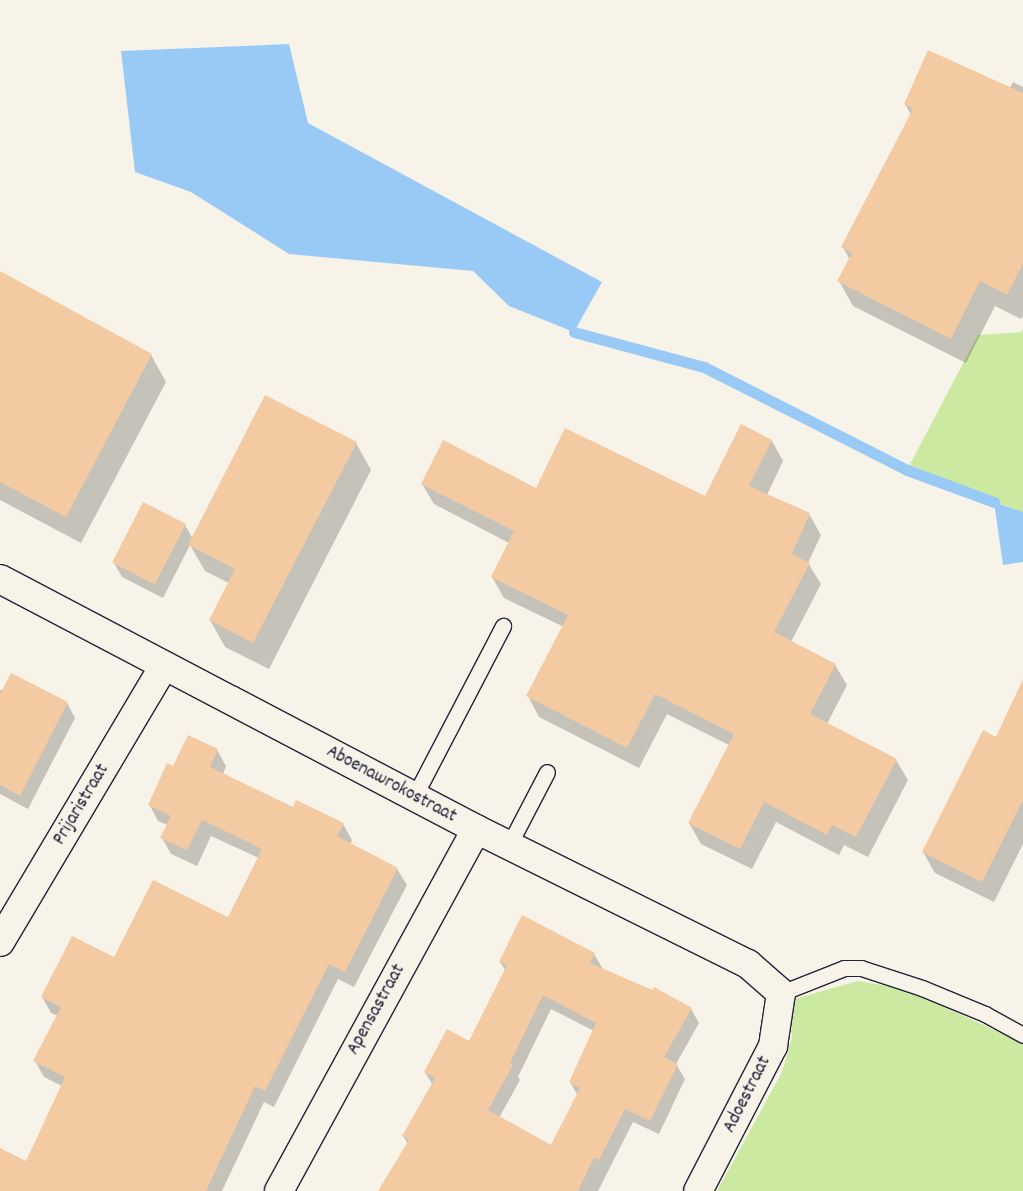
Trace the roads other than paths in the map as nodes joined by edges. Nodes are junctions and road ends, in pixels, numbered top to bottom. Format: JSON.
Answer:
{"nodes":[{"id":1,"x":0,"y":579,"type":"edge"},
{"id":2,"x":503,"y":626,"type":"dead end"},
{"id":3,"x":163,"y":667,"type":"junction"},
{"id":4,"x":547,"y":772,"type":"dead end"},
{"id":5,"x":414,"y":797,"type":"junction"},
{"id":6,"x":476,"y":830,"type":"junction"},
{"id":7,"x":509,"y":845,"type":"junction"},
{"id":8,"x":0,"y":942,"type":"edge"},
{"id":9,"x":781,"y":993,"type":"junction"},
{"id":10,"x":1023,"y":1035,"type":"edge"},
{"id":11,"x":279,"y":1191,"type":"edge"},
{"id":12,"x":698,"y":1191,"type":"edge"}],
"edges":[{"from":1,"to":3,"type":"street","name":"Aboenawrokostraat"},
{"from":2,"to":5,"type":"lane"},
{"from":3,"to":5,"type":"street","name":"Aboenawrokostraat"},
{"from":3,"to":8,"type":"street","name":"Prijaristraat"},
{"from":4,"to":7,"type":"lane"},
{"from":5,"to":6,"type":"street","name":"Aboenawrokostraat"},
{"from":6,"to":7,"type":"street","name":"Aboenawrokostraat"},
{"from":6,"to":11,"type":"street","name":"Apensastraat"},
{"from":7,"to":9,"type":"street","name":"Aboenawrokostraat"},
{"from":9,"to":10,"type":"lane"},
{"from":9,"to":12,"type":"street","name":"Adoestraat"}]}
